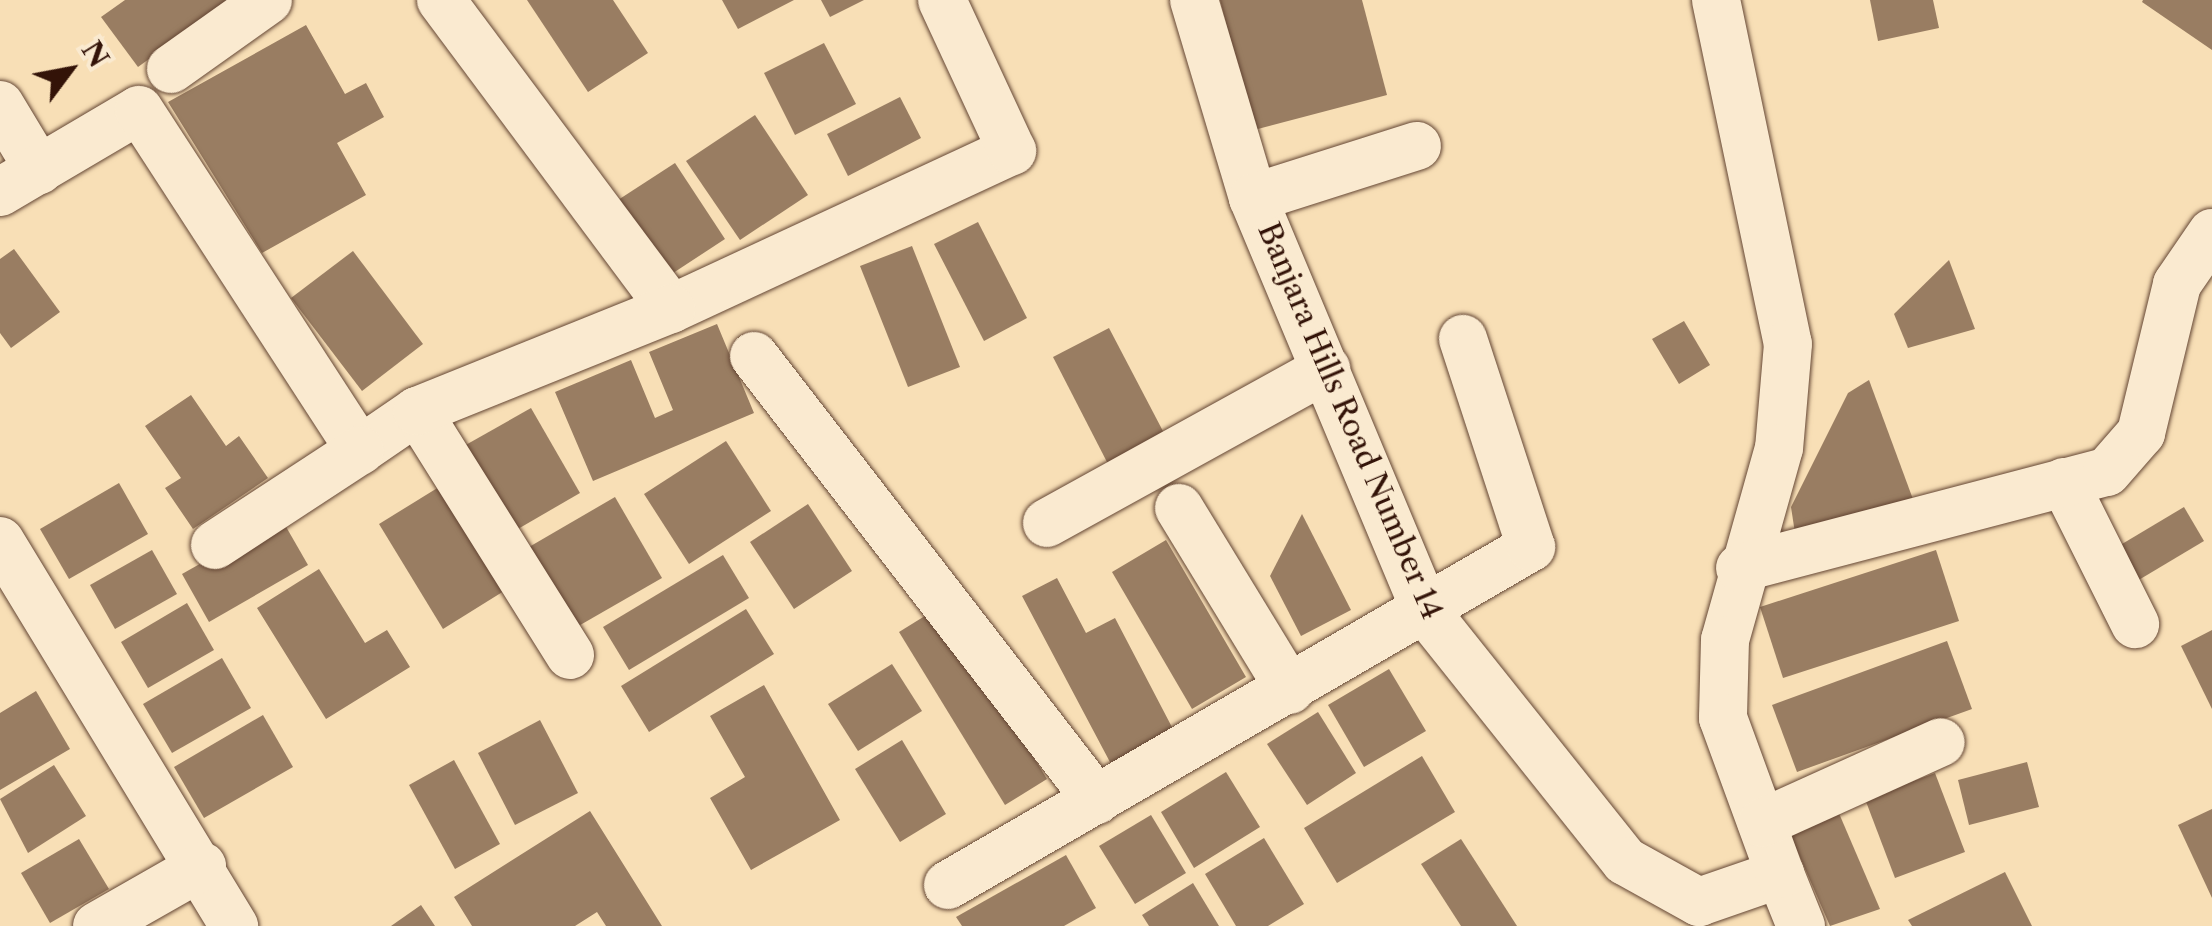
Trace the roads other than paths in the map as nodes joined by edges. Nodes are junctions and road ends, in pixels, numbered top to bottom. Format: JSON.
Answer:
{"nodes":[{"id":1,"x":268,"y":0,"type":"edge"},
{"id":2,"x":441,"y":0,"type":"edge"},
{"id":3,"x":942,"y":0,"type":"edge"},
{"id":4,"x":1194,"y":0,"type":"edge"},
{"id":5,"x":1716,"y":0,"type":"edge"},
{"id":6,"x":172,"y":69,"type":"dead end"},
{"id":7,"x":0,"y":105,"type":"edge"},
{"id":8,"x":1417,"y":146,"type":"dead end"},
{"id":9,"x":20,"y":181,"type":"edge"},
{"id":10,"x":1253,"y":198,"type":"junction"},
{"id":11,"x":2212,"y":232,"type":"edge"},
{"id":12,"x":672,"y":309,"type":"junction"},
{"id":13,"x":1463,"y":339,"type":"dead end"},
{"id":14,"x":754,"y":356,"type":"dead end"},
{"id":15,"x":1326,"y":369,"type":"junction"},
{"id":16,"x":417,"y":411,"type":"junction"},
{"id":17,"x":360,"y":450,"type":"junction"},
{"id":18,"x":2064,"y":482,"type":"junction"},
{"id":19,"x":1179,"y":508,"type":"dead end"},
{"id":20,"x":1048,"y":523,"type":"dead end"},
{"id":21,"x":0,"y":541,"type":"edge"},
{"id":22,"x":215,"y":545,"type":"dead end"},
{"id":23,"x":1740,"y":568,"type":"junction"},
{"id":24,"x":1427,"y":612,"type":"junction"},
{"id":25,"x":2136,"y":624,"type":"dead end"},
{"id":26,"x":570,"y":655,"type":"dead end"},
{"id":27,"x":1290,"y":690,"type":"junction"},
{"id":28,"x":1941,"y":742,"type":"dead end"},
{"id":29,"x":1097,"y":800,"type":"junction"},
{"id":30,"x":1762,"y":823,"type":"junction"},
{"id":31,"x":202,"y":866,"type":"junction"},
{"id":32,"x":1780,"y":874,"type":"junction"},
{"id":33,"x":948,"y":885,"type":"dead end"},
{"id":34,"x":1680,"y":914,"type":"edge"},
{"id":35,"x":97,"y":926,"type":"edge"},
{"id":36,"x":234,"y":926,"type":"edge"},
{"id":37,"x":1801,"y":926,"type":"edge"}],
"edges":[{"from":1,"to":6,"type":"street"},
{"from":2,"to":12,"type":"street"},
{"from":3,"to":12,"type":"street"},
{"from":4,"to":10,"type":"street","name":"Banjara Hills Road Number 14"},
{"from":5,"to":23,"type":"street"},
{"from":7,"to":9,"type":"street"},
{"from":8,"to":10,"type":"street"},
{"from":9,"to":17,"type":"street"},
{"from":10,"to":15,"type":"street","name":"Banjara Hills Road Number 14"},
{"from":11,"to":18,"type":"street"},
{"from":12,"to":16,"type":"street"},
{"from":13,"to":24,"type":"street"},
{"from":14,"to":29,"type":"street"},
{"from":15,"to":20,"type":"street"},
{"from":15,"to":24,"type":"street","name":"Banjara Hills Road Number 14"},
{"from":16,"to":17,"type":"street"},
{"from":16,"to":26,"type":"street"},
{"from":17,"to":22,"type":"street"},
{"from":18,"to":23,"type":"street"},
{"from":18,"to":25,"type":"street"},
{"from":19,"to":27,"type":"street"},
{"from":21,"to":31,"type":"street"},
{"from":23,"to":30,"type":"street"},
{"from":24,"to":27,"type":"street"},
{"from":24,"to":34,"type":"street","name":"Banjara Hills Road Number 14"},
{"from":27,"to":29,"type":"street"},
{"from":28,"to":30,"type":"street"},
{"from":29,"to":33,"type":"street"},
{"from":30,"to":32,"type":"street"},
{"from":31,"to":35,"type":"street"},
{"from":31,"to":36,"type":"street"},
{"from":32,"to":34,"type":"street","name":"Banjara Hills Road Number 14"},
{"from":32,"to":37,"type":"street"}]}
